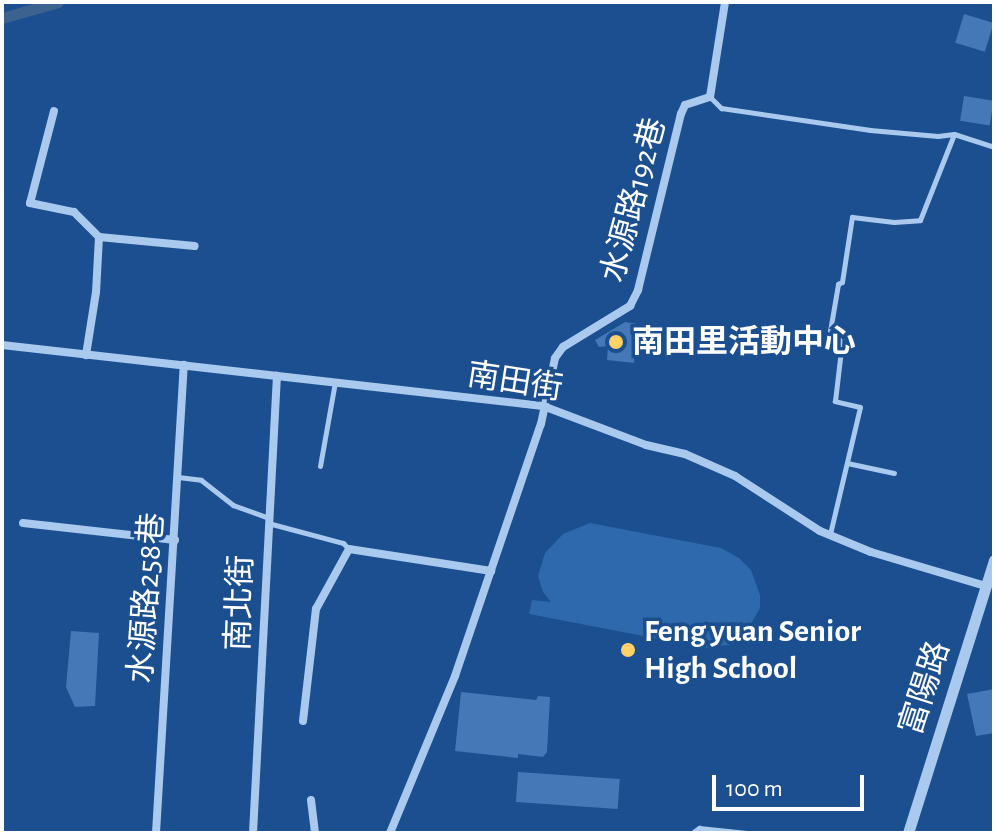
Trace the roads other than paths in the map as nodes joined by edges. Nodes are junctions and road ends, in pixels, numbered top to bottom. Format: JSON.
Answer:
{"nodes":[{"id":1,"x":725,"y":2,"type":"edge"},
{"id":2,"x":710,"y":97,"type":"junction"},
{"id":3,"x":54,"y":111,"type":"dead end"},
{"id":4,"x":954,"y":134,"type":"junction"},
{"id":5,"x":994,"y":147,"type":"edge"},
{"id":6,"x":99,"y":237,"type":"junction"},
{"id":7,"x":195,"y":246,"type":"dead end"},
{"id":8,"x":2,"y":345,"type":"edge"},
{"id":9,"x":86,"y":355,"type":"junction"},
{"id":10,"x":184,"y":365,"type":"junction"},
{"id":11,"x":277,"y":376,"type":"junction"},
{"id":12,"x":335,"y":382,"type":"junction"},
{"id":13,"x":543,"y":406,"type":"junction"},
{"id":14,"x":847,"y":463,"type":"junction"},
{"id":15,"x":320,"y":466,"type":"dead end"},
{"id":16,"x":894,"y":473,"type":"dead end"},
{"id":17,"x":178,"y":477,"type":"junction"},
{"id":18,"x":268,"y":520,"type":"junction"},
{"id":19,"x":23,"y":523,"type":"dead end"},
{"id":20,"x":830,"y":535,"type":"junction"},
{"id":21,"x":175,"y":540,"type":"junction"},
{"id":22,"x":349,"y":549,"type":"junction"},
{"id":23,"x":994,"y":560,"type":"edge"},
{"id":24,"x":491,"y":571,"type":"junction"},
{"id":25,"x":986,"y":586,"type":"junction"},
{"id":26,"x":303,"y":721,"type":"dead end"},
{"id":27,"x":311,"y":800,"type":"dead end"},
{"id":28,"x":156,"y":833,"type":"edge"},
{"id":29,"x":253,"y":833,"type":"edge"},
{"id":30,"x":315,"y":833,"type":"edge"},
{"id":31,"x":390,"y":833,"type":"edge"},
{"id":32,"x":692,"y":833,"type":"edge"},
{"id":33,"x":747,"y":833,"type":"edge"},
{"id":34,"x":908,"y":833,"type":"edge"}],
"edges":[{"from":1,"to":2,"type":"street","name":"水源路192巷"},
{"from":2,"to":4,"type":"lane"},
{"from":2,"to":13,"type":"street","name":"水源路192巷"},
{"from":3,"to":6,"type":"street"},
{"from":4,"to":5,"type":"lane"},
{"from":4,"to":14,"type":"lane"},
{"from":6,"to":7,"type":"street"},
{"from":6,"to":9,"type":"street"},
{"from":8,"to":9,"type":"street","name":"南田街"},
{"from":9,"to":10,"type":"street","name":"南田街"},
{"from":10,"to":11,"type":"street","name":"南田街"},
{"from":10,"to":17,"type":"street","name":"水源路258巷"},
{"from":11,"to":12,"type":"street","name":"南田街"},
{"from":11,"to":18,"type":"street","name":"南北街"},
{"from":12,"to":13,"type":"street","name":"南田街"},
{"from":12,"to":15,"type":"lane"},
{"from":13,"to":20,"type":"street","name":"南田街"},
{"from":13,"to":24,"type":"street","name":"水源路192巷"},
{"from":14,"to":16,"type":"lane"},
{"from":14,"to":20,"type":"lane"},
{"from":17,"to":18,"type":"lane"},
{"from":17,"to":21,"type":"street","name":"水源路258巷"},
{"from":18,"to":22,"type":"lane"},
{"from":18,"to":29,"type":"street","name":"南北街"},
{"from":19,"to":21,"type":"street"},
{"from":20,"to":25,"type":"street","name":"南田街"},
{"from":21,"to":28,"type":"street","name":"水源路258巷"},
{"from":22,"to":24,"type":"street"},
{"from":22,"to":26,"type":"street"},
{"from":23,"to":25,"type":"street","name":"富陽路"},
{"from":24,"to":31,"type":"street","name":"水源路192巷"},
{"from":25,"to":34,"type":"street","name":"富陽路"},
{"from":27,"to":30,"type":"street"},
{"from":32,"to":33,"type":"lane"}]}
